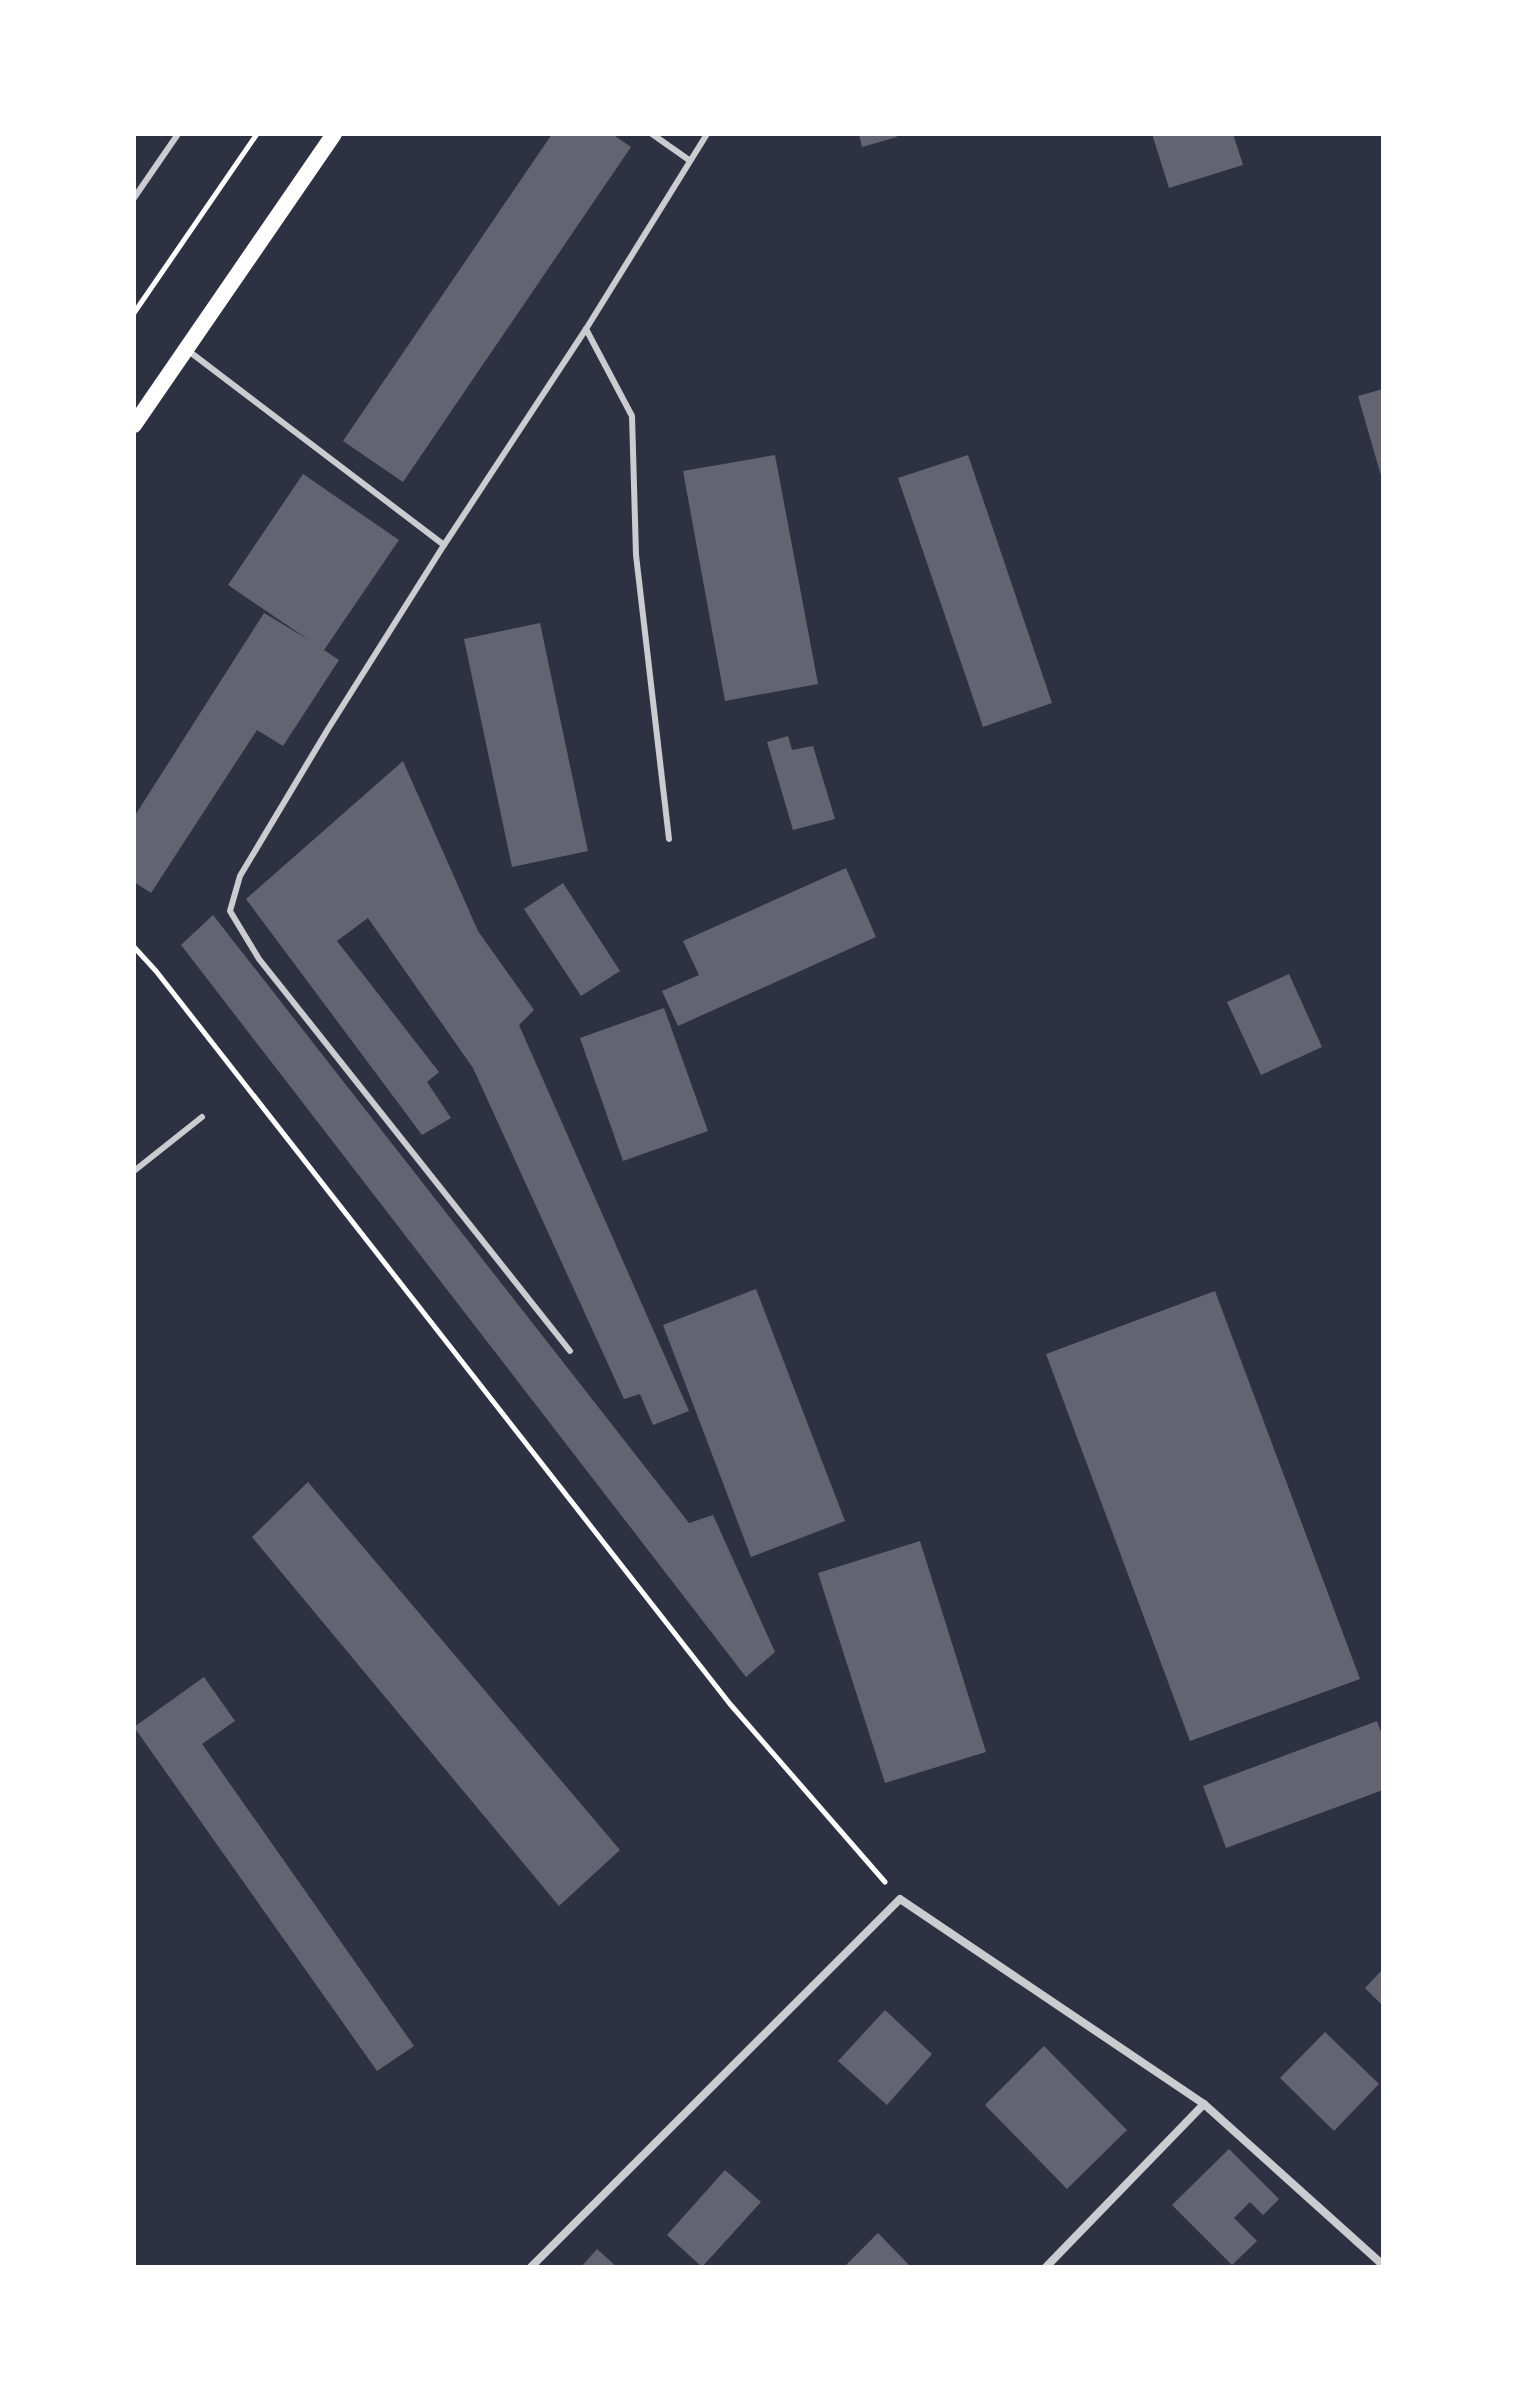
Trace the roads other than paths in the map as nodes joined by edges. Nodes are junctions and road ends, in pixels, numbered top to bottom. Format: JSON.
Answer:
{"nodes":[{"id":1,"x":178,"y":134,"type":"edge"},
{"id":2,"x":334,"y":134,"type":"edge"},
{"id":3,"x":652,"y":134,"type":"edge"},
{"id":4,"x":707,"y":134,"type":"edge"},
{"id":5,"x":689,"y":160,"type":"junction"},
{"id":6,"x":134,"y":198,"type":"edge"},
{"id":7,"x":586,"y":329,"type":"junction"},
{"id":8,"x":186,"y":349,"type":"junction"},
{"id":9,"x":134,"y":425,"type":"edge"},
{"id":10,"x":444,"y":545,"type":"junction"},
{"id":11,"x":669,"y":839,"type":"dead end"},
{"id":12,"x":202,"y":1117,"type":"dead end"},
{"id":13,"x":134,"y":1171,"type":"edge"},
{"id":14,"x":570,"y":1351,"type":"dead end"},
{"id":15,"x":1204,"y":2104,"type":"junction"},
{"id":16,"x":1383,"y":2265,"type":"edge"},
{"id":17,"x":531,"y":2267,"type":"edge"},
{"id":18,"x":1046,"y":2267,"type":"edge"}],
"edges":[{"from":1,"to":6,"type":"lane"},
{"from":2,"to":8,"type":"main road"},
{"from":3,"to":5,"type":"lane"},
{"from":4,"to":5,"type":"lane"},
{"from":5,"to":7,"type":"lane"},
{"from":7,"to":10,"type":"lane"},
{"from":7,"to":11,"type":"lane"},
{"from":8,"to":9,"type":"main road"},
{"from":8,"to":10,"type":"lane"},
{"from":10,"to":14,"type":"lane"},
{"from":12,"to":13,"type":"lane"},
{"from":15,"to":16,"type":"street"},
{"from":15,"to":17,"type":"street"},
{"from":15,"to":18,"type":"street"}]}
